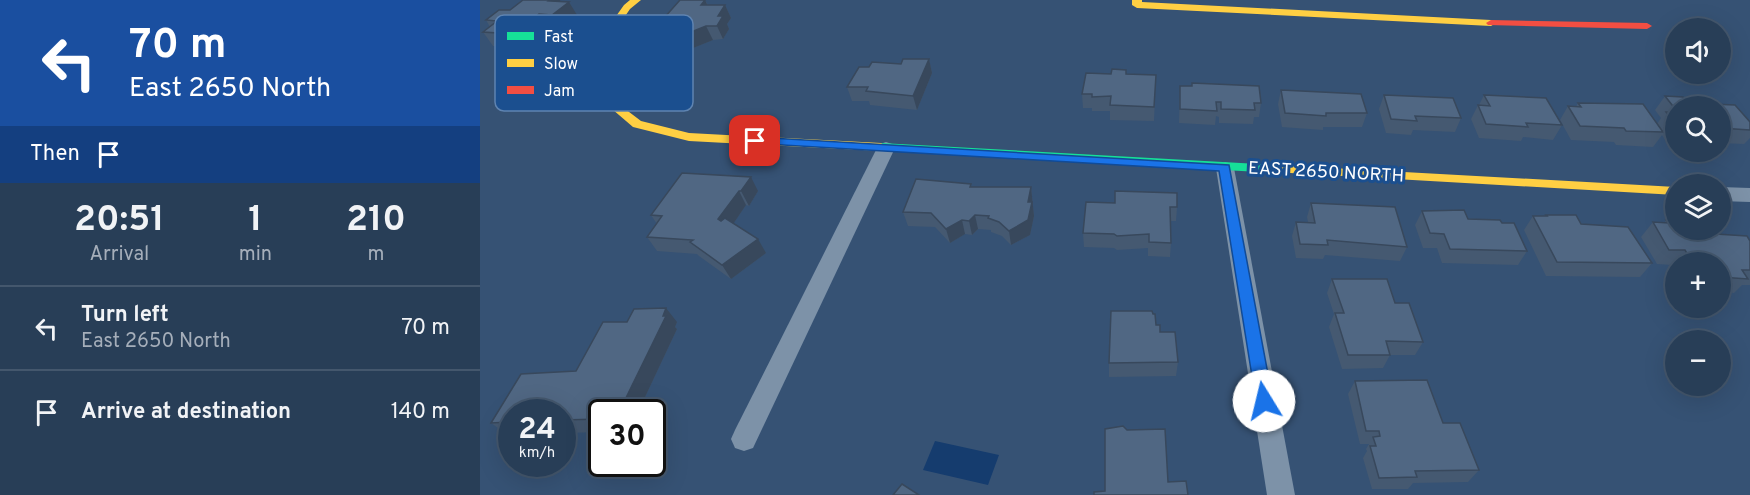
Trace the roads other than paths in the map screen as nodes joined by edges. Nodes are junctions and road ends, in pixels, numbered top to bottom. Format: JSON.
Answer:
{"nodes":[{"id":1,"x":636,"y":0,"type":"edge"},
{"id":2,"x":1137,"y":2,"type":"edge"},
{"id":3,"x":621,"y":15,"type":"edge"},
{"id":4,"x":1647,"y":26,"type":"dead end"},
{"id":5,"x":621,"y":111,"type":"edge"},
{"id":6,"x":886,"y":148,"type":"junction"},
{"id":7,"x":1225,"y":168,"type":"junction"},
{"id":8,"x":1665,"y":191,"type":"edge"},
{"id":9,"x":1731,"y":194,"type":"edge"},
{"id":10,"x":1750,"y":195,"type":"edge"},
{"id":11,"x":744,"y":439,"type":"dead end"},
{"id":12,"x":1281,"y":495,"type":"edge"}],
"edges":[{"from":1,"to":3,"type":"street","name":"EAST 2650 NORTH"},
{"from":2,"to":4,"type":"street"},
{"from":5,"to":6,"type":"street","name":"EAST 2650 NORTH"},
{"from":6,"to":7,"type":"street","name":"EAST 2650 NORTH"},
{"from":6,"to":11,"type":"street"},
{"from":7,"to":8,"type":"street","name":"EAST 2650 NORTH"},
{"from":7,"to":12,"type":"street"},
{"from":9,"to":10,"type":"street"}]}
